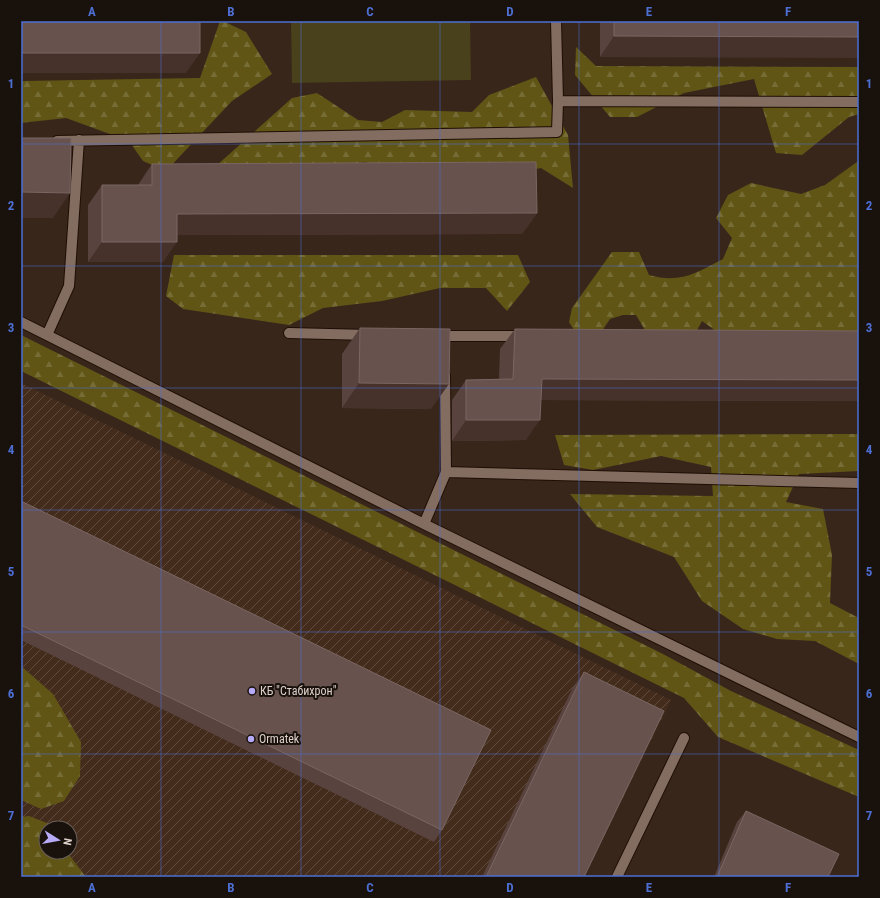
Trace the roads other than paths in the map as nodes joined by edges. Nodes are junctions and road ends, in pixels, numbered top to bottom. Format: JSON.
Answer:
{"nodes":[{"id":1,"x":556,"y":21,"type":"edge"},
{"id":2,"x":558,"y":101,"type":"junction"},
{"id":3,"x":859,"y":102,"type":"edge"},
{"id":4,"x":79,"y":140,"type":"junction"},
{"id":5,"x":50,"y":141,"type":"edge"},
{"id":6,"x":21,"y":322,"type":"edge"},
{"id":7,"x":289,"y":333,"type":"dead end"},
{"id":8,"x":382,"y":335,"type":"edge"},
{"id":9,"x":47,"y":336,"type":"junction"},
{"id":10,"x":429,"y":336,"type":"edge"},
{"id":11,"x":530,"y":336,"type":"edge"},
{"id":12,"x":445,"y":368,"type":"edge"},
{"id":13,"x":446,"y":472,"type":"junction"},
{"id":14,"x":859,"y":483,"type":"edge"},
{"id":15,"x":424,"y":524,"type":"junction"},
{"id":16,"x":859,"y":737,"type":"edge"},
{"id":17,"x":684,"y":738,"type":"dead end"},
{"id":18,"x":617,"y":877,"type":"edge"}],
"edges":[{"from":1,"to":2,"type":"street"},
{"from":2,"to":3,"type":"street"},
{"from":2,"to":4,"type":"street"},
{"from":4,"to":5,"type":"street"},
{"from":4,"to":9,"type":"street"},
{"from":6,"to":9,"type":"street"},
{"from":7,"to":8,"type":"street"},
{"from":9,"to":15,"type":"street"},
{"from":10,"to":11,"type":"street"},
{"from":12,"to":13,"type":"street"},
{"from":13,"to":14,"type":"street"},
{"from":13,"to":15,"type":"street"},
{"from":15,"to":16,"type":"street"},
{"from":17,"to":18,"type":"street"}]}
